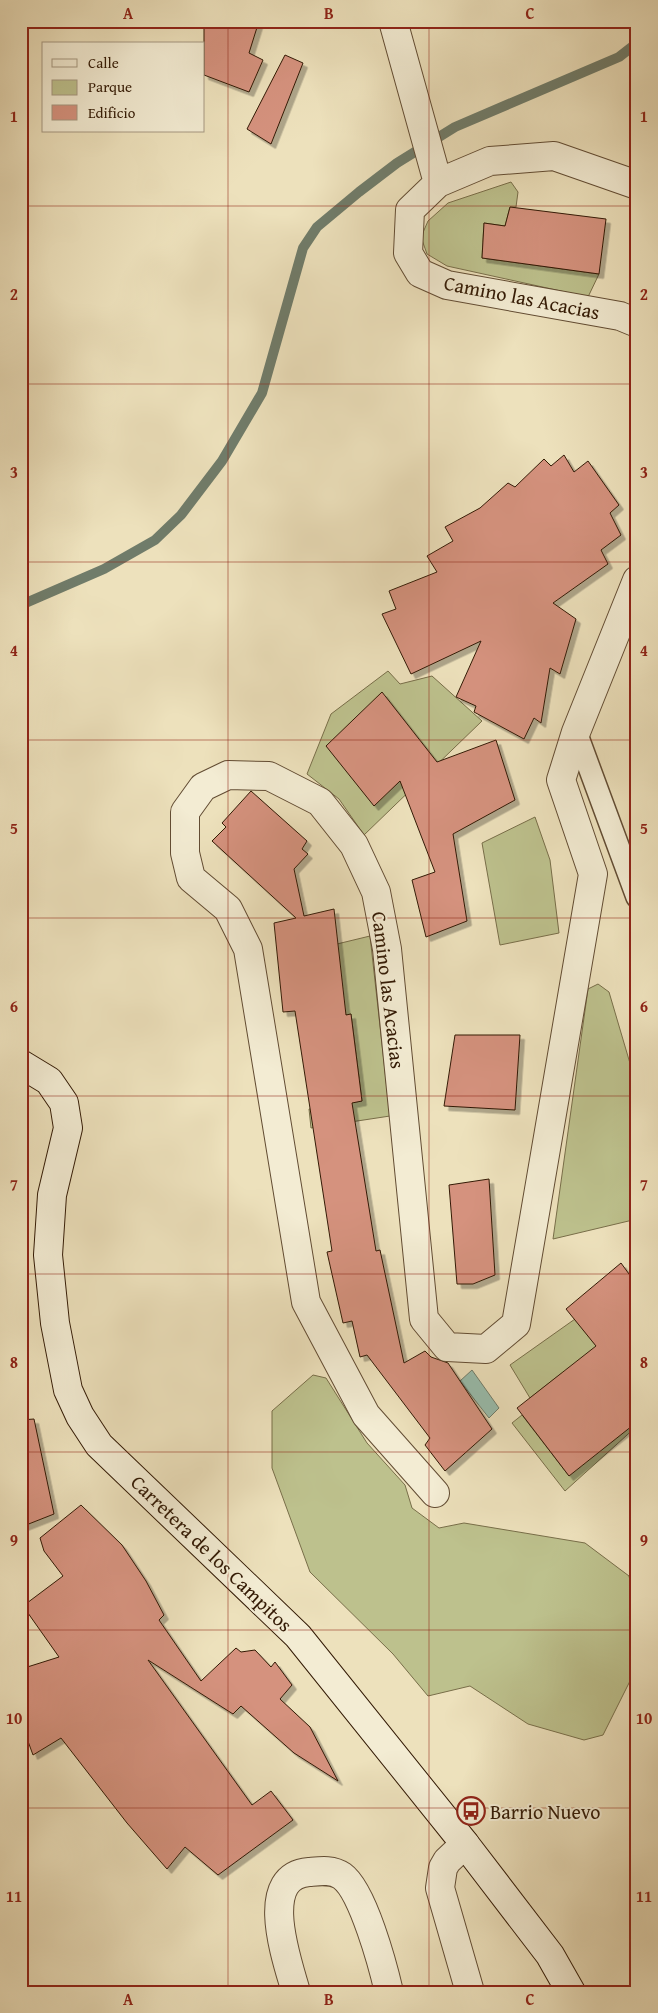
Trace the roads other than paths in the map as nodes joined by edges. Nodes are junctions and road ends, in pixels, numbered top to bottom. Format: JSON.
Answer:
{"nodes":[{"id":1,"x":393,"y":21,"type":"edge"},
{"id":2,"x":438,"y":184,"type":"junction"},
{"id":3,"x":637,"y":184,"type":"edge"},
{"id":4,"x":637,"y":323,"type":"edge"},
{"id":5,"x":637,"y":580,"type":"edge"},
{"id":6,"x":576,"y":732,"type":"junction"},
{"id":7,"x":637,"y":897,"type":"edge"},
{"id":8,"x":21,"y":1064,"type":"edge"},
{"id":9,"x":435,"y":1493,"type":"dead end"},
{"id":10,"x":465,"y":1844,"type":"junction"},
{"id":11,"x":296,"y":1992,"type":"edge"},
{"id":12,"x":389,"y":1992,"type":"edge"},
{"id":13,"x":470,"y":1992,"type":"edge"},
{"id":14,"x":571,"y":1992,"type":"edge"}],
"edges":[{"from":1,"to":2,"type":"street"},
{"from":2,"to":3,"type":"street","name":"Camino las Acacias"},
{"from":2,"to":4,"type":"street","name":"Camino las Acacias"},
{"from":5,"to":6,"type":"street","name":"Camino las Acacias"},
{"from":6,"to":7,"type":"lane"},
{"from":6,"to":9,"type":"street","name":"Camino las Acacias"},
{"from":8,"to":10,"type":"street","name":"Carretera de los Campitos"},
{"from":10,"to":13,"type":"street"},
{"from":10,"to":14,"type":"street","name":"Carretera de los Campitos"},
{"from":11,"to":12,"type":"street"}]}
